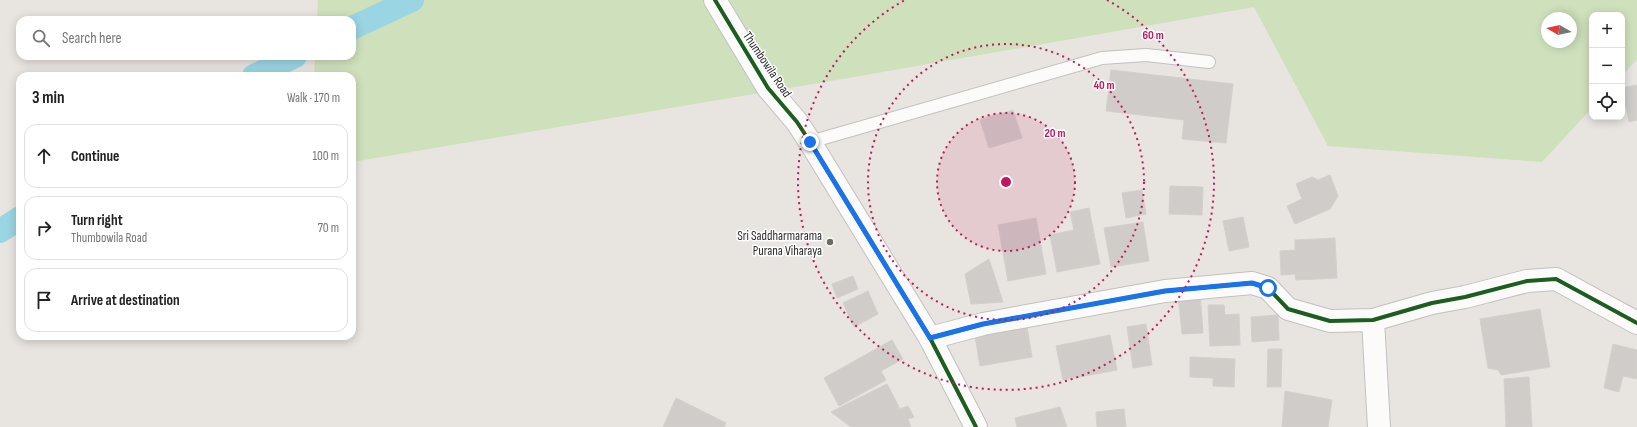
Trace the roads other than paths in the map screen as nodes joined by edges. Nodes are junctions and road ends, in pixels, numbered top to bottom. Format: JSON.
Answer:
{"nodes":[{"id":1,"x":715,"y":0,"type":"edge"},
{"id":2,"x":1209,"y":62,"type":"dead end"},
{"id":3,"x":810,"y":142,"type":"junction"},
{"id":4,"x":1373,"y":320,"type":"junction"},
{"id":5,"x":1637,"y":323,"type":"edge"},
{"id":6,"x":930,"y":338,"type":"junction"},
{"id":7,"x":976,"y":427,"type":"edge"},
{"id":8,"x":1379,"y":427,"type":"edge"}],
"edges":[{"from":1,"to":3,"type":"street","name":"Thumbowila Road"},
{"from":2,"to":3,"type":"lane"},
{"from":3,"to":6,"type":"street","name":"Thumbowila Road"},
{"from":4,"to":5,"type":"street"},
{"from":4,"to":6,"type":"street"},
{"from":4,"to":8,"type":"street"},
{"from":6,"to":7,"type":"street","name":"Thumbowila Road"}]}
